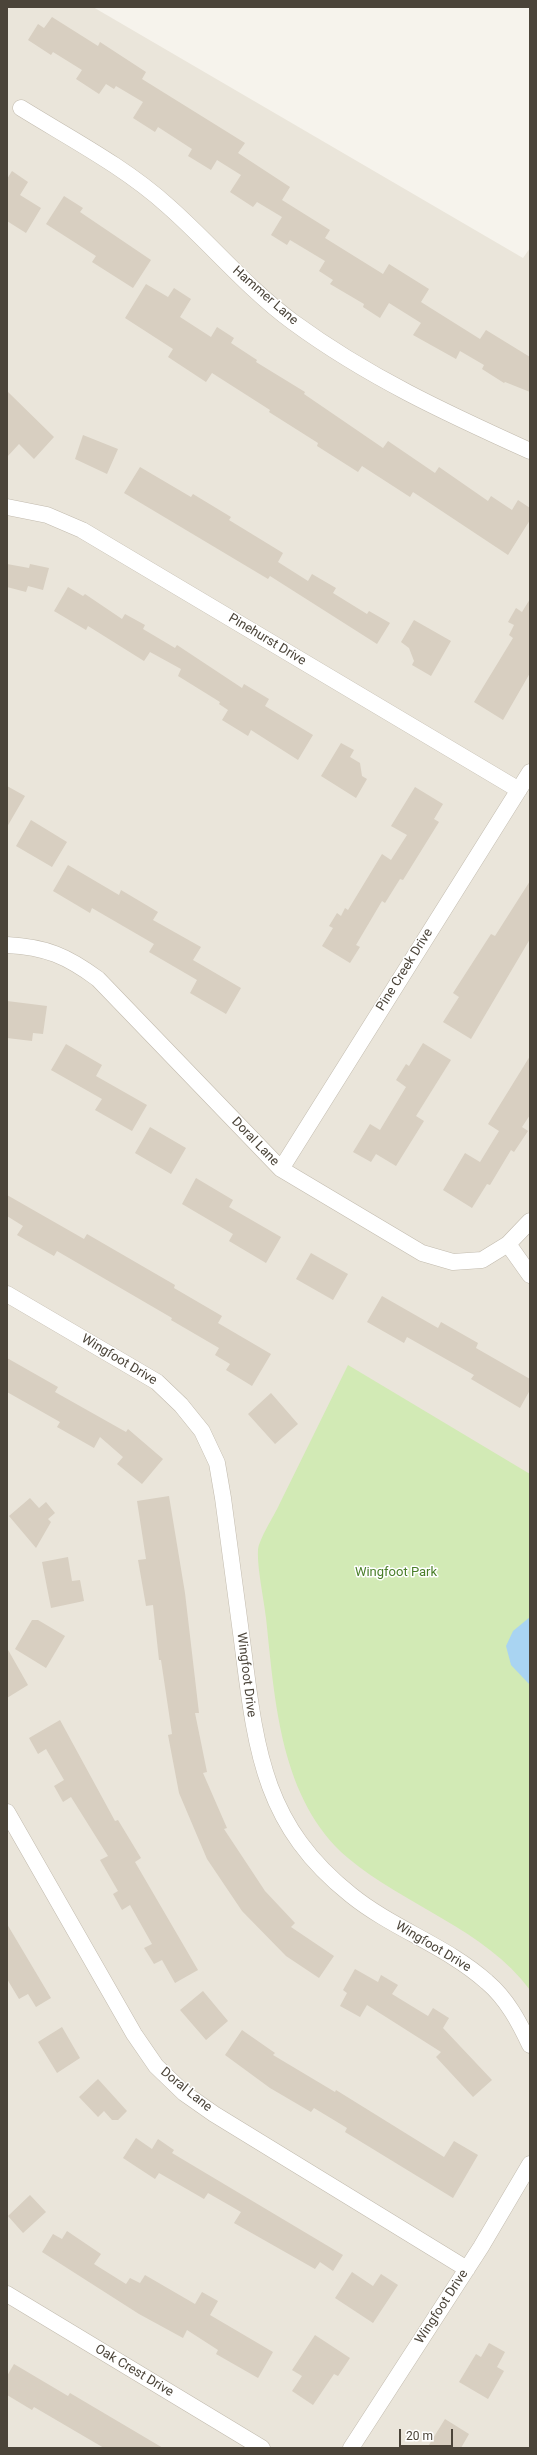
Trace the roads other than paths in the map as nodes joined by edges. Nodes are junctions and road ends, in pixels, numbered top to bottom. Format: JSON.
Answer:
{"nodes":[{"id":1,"x":21,"y":108,"type":"dead end"},
{"id":2,"x":530,"y":451,"type":"edge"},
{"id":3,"x":7,"y":507,"type":"edge"},
{"id":4,"x":530,"y":772,"type":"edge"},
{"id":5,"x":519,"y":790,"type":"junction"},
{"id":6,"x":7,"y":945,"type":"edge"},
{"id":7,"x":281,"y":1169,"type":"junction"},
{"id":8,"x":530,"y":1221,"type":"edge"},
{"id":9,"x":508,"y":1244,"type":"junction"},
{"id":10,"x":530,"y":1275,"type":"edge"},
{"id":11,"x":7,"y":1294,"type":"edge"},
{"id":12,"x":7,"y":1812,"type":"edge"},
{"id":13,"x":530,"y":2046,"type":"edge"},
{"id":14,"x":530,"y":2164,"type":"edge"},
{"id":15,"x":467,"y":2269,"type":"junction"},
{"id":16,"x":7,"y":2294,"type":"edge"},
{"id":17,"x":262,"y":2448,"type":"edge"},
{"id":18,"x":351,"y":2448,"type":"edge"}],
"edges":[{"from":1,"to":2,"type":"street","name":"Hammer Lane"},
{"from":3,"to":5,"type":"street","name":"Pinehurst Drive"},
{"from":4,"to":5,"type":"street","name":"Pine Creek Drive"},
{"from":5,"to":7,"type":"street","name":"Pine Creek Drive"},
{"from":6,"to":7,"type":"street","name":"Doral Lane"},
{"from":7,"to":9,"type":"street","name":"Doral Lane"},
{"from":8,"to":9,"type":"street","name":"Doral Lane"},
{"from":9,"to":10,"type":"street"},
{"from":11,"to":13,"type":"street","name":"Wingfoot Drive"},
{"from":12,"to":15,"type":"street","name":"Doral Lane"},
{"from":14,"to":15,"type":"street","name":"Wingfoot Drive"},
{"from":15,"to":18,"type":"street","name":"Wingfoot Drive"},
{"from":16,"to":17,"type":"street","name":"Oak Crest Drive"}]}
